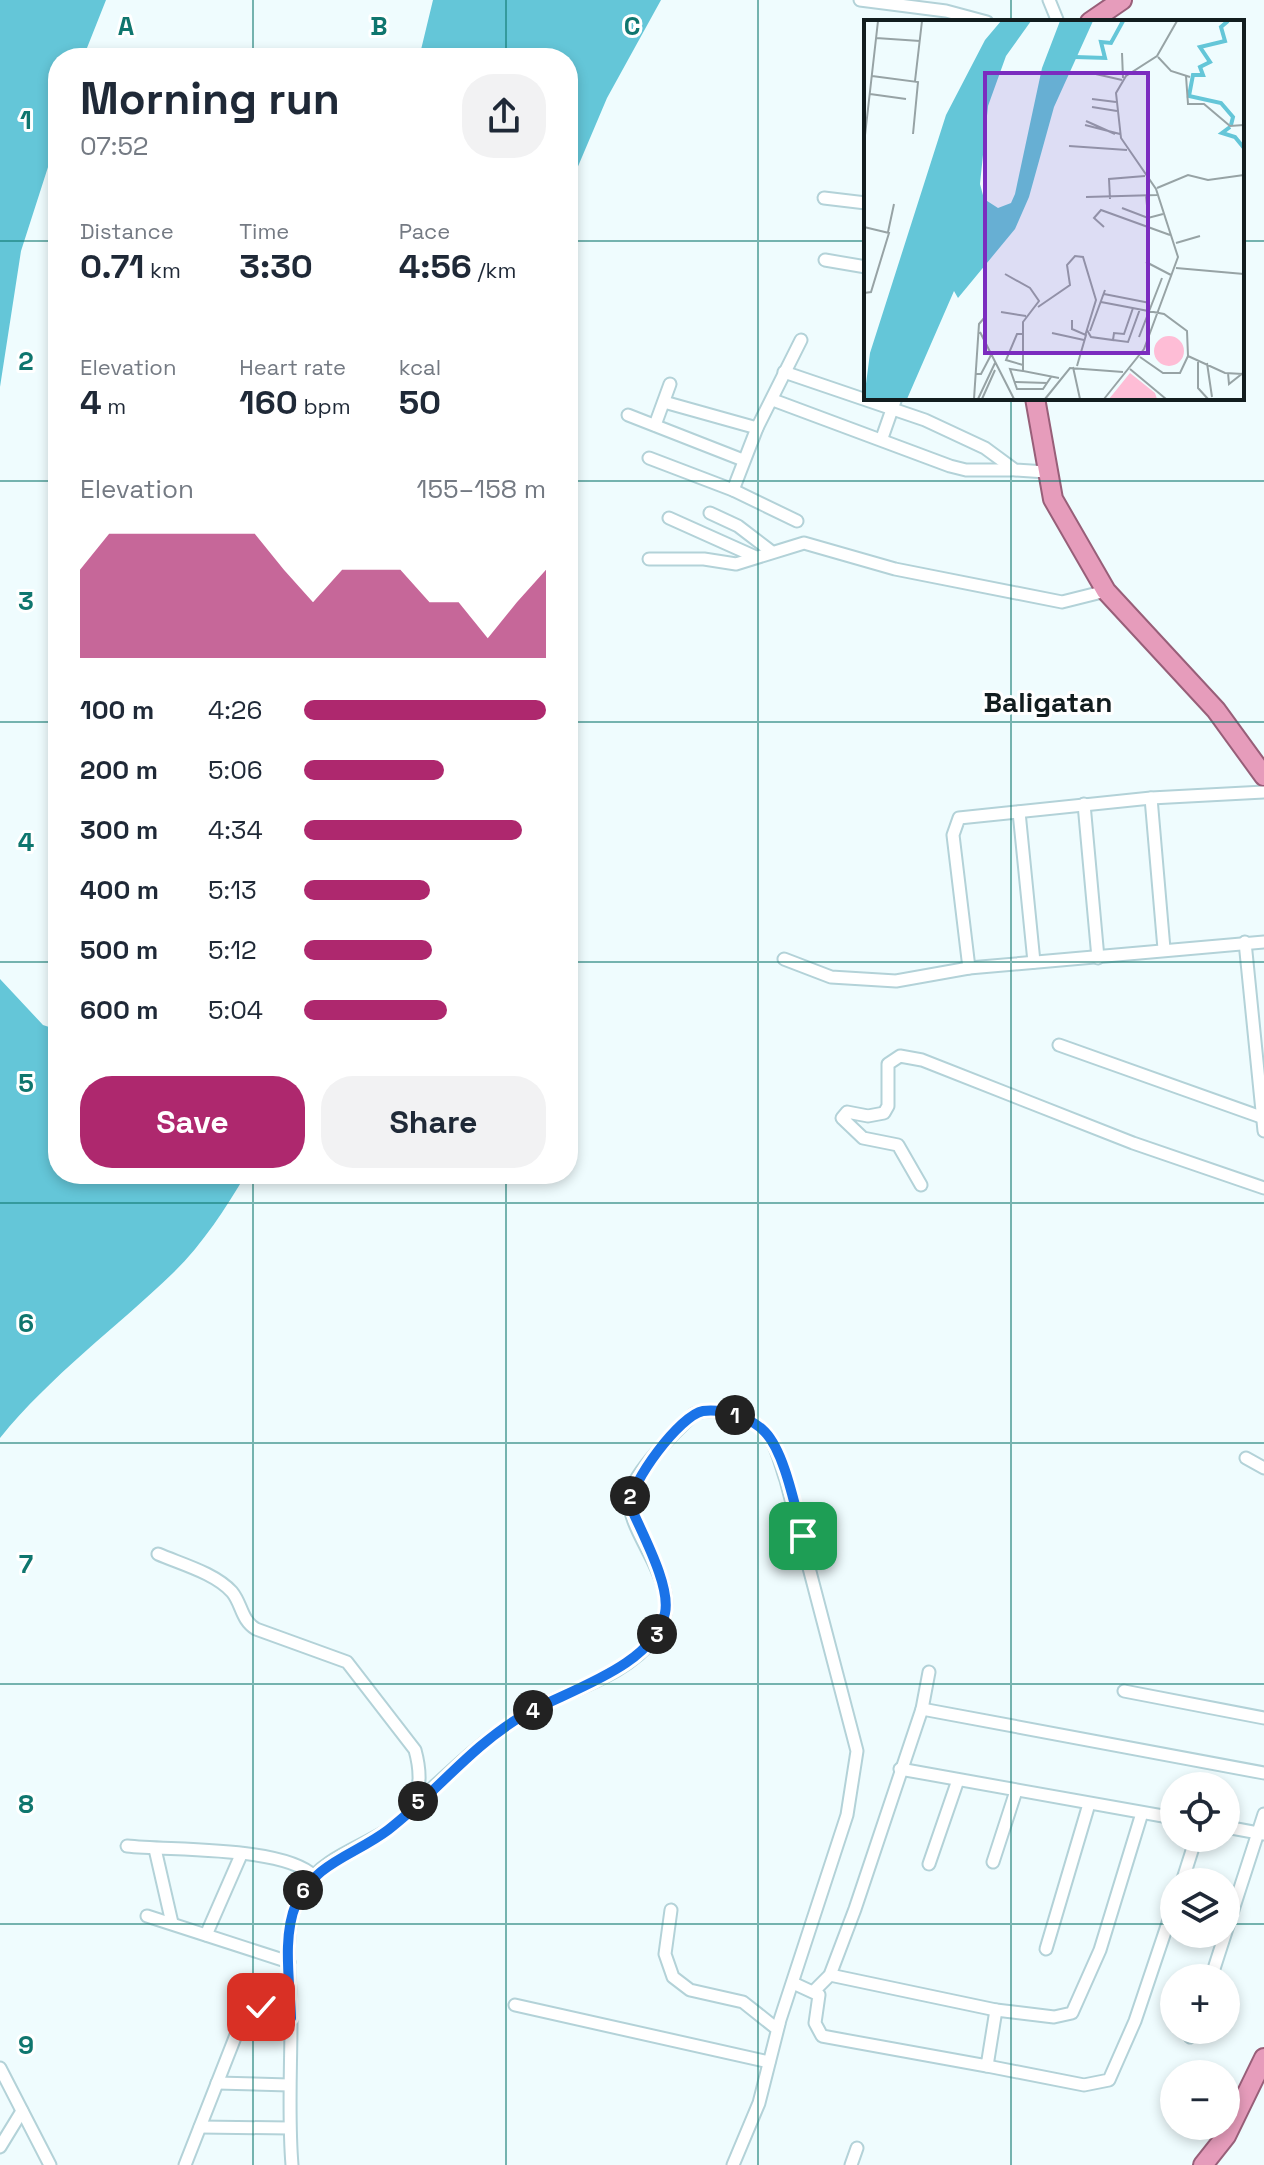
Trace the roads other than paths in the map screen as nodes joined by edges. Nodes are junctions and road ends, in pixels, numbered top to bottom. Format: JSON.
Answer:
{"nodes":[{"id":1,"x":860,"y":0,"type":"edge"},
{"id":2,"x":1049,"y":0,"type":"edge"},
{"id":3,"x":1122,"y":0,"type":"edge"},
{"id":4,"x":980,"y":20,"type":"edge"},
{"id":5,"x":1057,"y":20,"type":"edge"},
{"id":6,"x":1093,"y":20,"type":"edge"},
{"id":7,"x":824,"y":198,"type":"dead end"},
{"id":8,"x":864,"y":203,"type":"edge"},
{"id":9,"x":825,"y":260,"type":"dead end"},
{"id":10,"x":864,"y":267,"type":"edge"},
{"id":11,"x":801,"y":340,"type":"dead end"},
{"id":12,"x":784,"y":372,"type":"junction"},
{"id":13,"x":670,"y":384,"type":"dead end"},
{"id":14,"x":864,"y":395,"type":"edge"},
{"id":15,"x":773,"y":400,"type":"junction"},
{"id":16,"x":1035,"y":400,"type":"edge"},
{"id":17,"x":664,"y":402,"type":"junction"},
{"id":18,"x":894,"y":404,"type":"edge"},
{"id":19,"x":628,"y":415,"type":"dead end"},
{"id":20,"x":655,"y":425,"type":"junction"},
{"id":21,"x":757,"y":428,"type":"junction"},
{"id":22,"x":882,"y":438,"type":"junction"},
{"id":23,"x":649,"y":458,"type":"dead end"},
{"id":24,"x":743,"y":460,"type":"junction"},
{"id":25,"x":1015,"y":470,"type":"junction"},
{"id":26,"x":1046,"y":472,"type":"junction"},
{"id":27,"x":733,"y":490,"type":"junction"},
{"id":28,"x":710,"y":513,"type":"dead end"},
{"id":29,"x":669,"y":518,"type":"dead end"},
{"id":30,"x":797,"y":521,"type":"dead end"},
{"id":31,"x":772,"y":552,"type":"junction"},
{"id":32,"x":756,"y":557,"type":"junction"},
{"id":33,"x":649,"y":559,"type":"dead end"},
{"id":34,"x":1106,"y":591,"type":"junction"},
{"id":35,"x":1264,"y":776,"type":"edge"},
{"id":36,"x":1264,"y":792,"type":"edge"},
{"id":37,"x":1151,"y":798,"type":"junction"},
{"id":38,"x":1084,"y":804,"type":"junction"},
{"id":39,"x":1019,"y":812,"type":"junction"},
{"id":40,"x":1245,"y":942,"type":"junction"},
{"id":41,"x":1264,"y":942,"type":"edge"},
{"id":42,"x":1164,"y":949,"type":"junction"},
{"id":43,"x":1098,"y":958,"type":"junction"},
{"id":44,"x":784,"y":959,"type":"dead end"},
{"id":45,"x":1034,"y":962,"type":"junction"},
{"id":46,"x":969,"y":968,"type":"junction"},
{"id":47,"x":1059,"y":1045,"type":"dead end"},
{"id":48,"x":1264,"y":1123,"type":"edge"},
{"id":49,"x":921,"y":1185,"type":"dead end"},
{"id":50,"x":1264,"y":1188,"type":"edge"},
{"id":51,"x":1246,"y":1458,"type":"dead end"},
{"id":52,"x":1264,"y":1468,"type":"edge"},
{"id":53,"x":158,"y":1554,"type":"dead end"},
{"id":54,"x":929,"y":1672,"type":"dead end"},
{"id":55,"x":1124,"y":1691,"type":"dead end"},
{"id":56,"x":922,"y":1709,"type":"junction"},
{"id":57,"x":1264,"y":1718,"type":"edge"},
{"id":58,"x":900,"y":1769,"type":"junction"},
{"id":59,"x":1264,"y":1773,"type":"edge"},
{"id":60,"x":958,"y":1780,"type":"junction"},
{"id":61,"x":1016,"y":1791,"type":"junction"},
{"id":62,"x":1089,"y":1804,"type":"junction"},
{"id":63,"x":413,"y":1806,"type":"junction"},
{"id":64,"x":1142,"y":1813,"type":"junction"},
{"id":65,"x":1264,"y":1814,"type":"edge"},
{"id":66,"x":1160,"y":1816,"type":"edge"},
{"id":67,"x":1240,"y":1830,"type":"edge"},
{"id":68,"x":1261,"y":1834,"type":"edge"},
{"id":69,"x":127,"y":1846,"type":"dead end"},
{"id":70,"x":155,"y":1849,"type":"junction"},
{"id":71,"x":241,"y":1855,"type":"junction"},
{"id":72,"x":993,"y":1862,"type":"dead end"},
{"id":73,"x":929,"y":1864,"type":"dead end"},
{"id":74,"x":314,"y":1876,"type":"junction"},
{"id":75,"x":671,"y":1910,"type":"dead end"},
{"id":76,"x":147,"y":1916,"type":"dead end"},
{"id":77,"x":172,"y":1923,"type":"junction"},
{"id":78,"x":206,"y":1935,"type":"junction"},
{"id":79,"x":1160,"y":1947,"type":"edge"},
{"id":80,"x":1046,"y":1949,"type":"dead end"},
{"id":81,"x":289,"y":1962,"type":"junction"},
{"id":82,"x":1216,"y":1964,"type":"edge"},
{"id":83,"x":830,"y":1975,"type":"junction"},
{"id":84,"x":793,"y":1983,"type":"junction"},
{"id":85,"x":815,"y":1990,"type":"junction"},
{"id":86,"x":515,"y":2005,"type":"dead end"},
{"id":87,"x":996,"y":2010,"type":"junction"},
{"id":88,"x":291,"y":2018,"type":"junction"},
{"id":89,"x":777,"y":2029,"type":"junction"},
{"id":90,"x":1264,"y":2058,"type":"edge"},
{"id":91,"x":769,"y":2062,"type":"junction"},
{"id":92,"x":987,"y":2066,"type":"junction"},
{"id":93,"x":0,"y":2068,"type":"edge"},
{"id":94,"x":217,"y":2083,"type":"junction"},
{"id":95,"x":289,"y":2085,"type":"junction"},
{"id":96,"x":22,"y":2111,"type":"junction"},
{"id":97,"x":200,"y":2127,"type":"junction"},
{"id":98,"x":289,"y":2128,"type":"junction"},
{"id":99,"x":0,"y":2147,"type":"edge"},
{"id":100,"x":857,"y":2148,"type":"dead end"},
{"id":101,"x":50,"y":2165,"type":"edge"},
{"id":102,"x":185,"y":2165,"type":"edge"},
{"id":103,"x":292,"y":2165,"type":"edge"},
{"id":104,"x":733,"y":2165,"type":"edge"},
{"id":105,"x":851,"y":2165,"type":"edge"},
{"id":106,"x":1203,"y":2165,"type":"edge"}],
"edges":[{"from":1,"to":4,"type":"street"},
{"from":2,"to":5,"type":"street"},
{"from":3,"to":6,"type":"highway"},
{"from":7,"to":8,"type":"street"},
{"from":9,"to":10,"type":"street"},
{"from":11,"to":12,"type":"street"},
{"from":12,"to":14,"type":"street"},
{"from":12,"to":15,"type":"street"},
{"from":13,"to":17,"type":"street"},
{"from":15,"to":21,"type":"street"},
{"from":15,"to":22,"type":"street"},
{"from":16,"to":26,"type":"highway"},
{"from":17,"to":20,"type":"street"},
{"from":17,"to":21,"type":"street"},
{"from":18,"to":22,"type":"street"},
{"from":18,"to":25,"type":"street"},
{"from":19,"to":20,"type":"street"},
{"from":20,"to":24,"type":"street"},
{"from":21,"to":24,"type":"street"},
{"from":22,"to":25,"type":"street"},
{"from":23,"to":27,"type":"street"},
{"from":24,"to":27,"type":"street"},
{"from":25,"to":26,"type":"street"},
{"from":26,"to":34,"type":"highway"},
{"from":27,"to":30,"type":"street"},
{"from":28,"to":31,"type":"street"},
{"from":29,"to":32,"type":"street"},
{"from":31,"to":32,"type":"street"},
{"from":31,"to":34,"type":"street"},
{"from":32,"to":33,"type":"street"},
{"from":34,"to":35,"type":"highway"},
{"from":36,"to":37,"type":"street"},
{"from":37,"to":38,"type":"street"},
{"from":37,"to":42,"type":"street"},
{"from":38,"to":39,"type":"street"},
{"from":38,"to":43,"type":"street"},
{"from":39,"to":45,"type":"street"},
{"from":39,"to":46,"type":"street"},
{"from":40,"to":41,"type":"street"},
{"from":40,"to":42,"type":"street"},
{"from":40,"to":48,"type":"street"},
{"from":42,"to":43,"type":"street"},
{"from":43,"to":45,"type":"street"},
{"from":44,"to":46,"type":"street"},
{"from":45,"to":46,"type":"street"},
{"from":47,"to":48,"type":"street"},
{"from":49,"to":50,"type":"street"},
{"from":51,"to":52,"type":"street"},
{"from":53,"to":63,"type":"street"},
{"from":54,"to":56,"type":"street"},
{"from":55,"to":57,"type":"street"},
{"from":56,"to":58,"type":"street"},
{"from":56,"to":59,"type":"street"},
{"from":58,"to":60,"type":"street"},
{"from":58,"to":83,"type":"street"},
{"from":60,"to":61,"type":"street"},
{"from":60,"to":73,"type":"street"},
{"from":61,"to":62,"type":"street"},
{"from":61,"to":72,"type":"street"},
{"from":62,"to":64,"type":"street"},
{"from":62,"to":80,"type":"street"},
{"from":63,"to":74,"type":"street"},
{"from":63,"to":84,"type":"street"},
{"from":64,"to":66,"type":"street"},
{"from":64,"to":87,"type":"street"},
{"from":65,"to":68,"type":"street"},
{"from":67,"to":68,"type":"street"},
{"from":68,"to":82,"type":"street"},
{"from":69,"to":70,"type":"street"},
{"from":70,"to":71,"type":"street"},
{"from":70,"to":77,"type":"street"},
{"from":71,"to":74,"type":"street"},
{"from":71,"to":78,"type":"street"},
{"from":74,"to":81,"type":"street"},
{"from":75,"to":89,"type":"street"},
{"from":76,"to":77,"type":"street"},
{"from":77,"to":78,"type":"street"},
{"from":78,"to":81,"type":"street"},
{"from":79,"to":92,"type":"street"},
{"from":81,"to":88,"type":"street"},
{"from":83,"to":85,"type":"street"},
{"from":83,"to":87,"type":"street"},
{"from":84,"to":85,"type":"street"},
{"from":84,"to":89,"type":"street"},
{"from":85,"to":92,"type":"street"},
{"from":86,"to":91,"type":"street"},
{"from":87,"to":92,"type":"street"},
{"from":88,"to":94,"type":"street"},
{"from":88,"to":95,"type":"street"},
{"from":89,"to":91,"type":"street"},
{"from":90,"to":106,"type":"highway"},
{"from":91,"to":104,"type":"street"},
{"from":93,"to":96,"type":"street"},
{"from":94,"to":95,"type":"street"},
{"from":94,"to":97,"type":"street"},
{"from":95,"to":98,"type":"street"},
{"from":96,"to":99,"type":"street"},
{"from":96,"to":101,"type":"street"},
{"from":97,"to":98,"type":"street"},
{"from":97,"to":102,"type":"street"},
{"from":98,"to":103,"type":"street"},
{"from":100,"to":105,"type":"street"}]}
